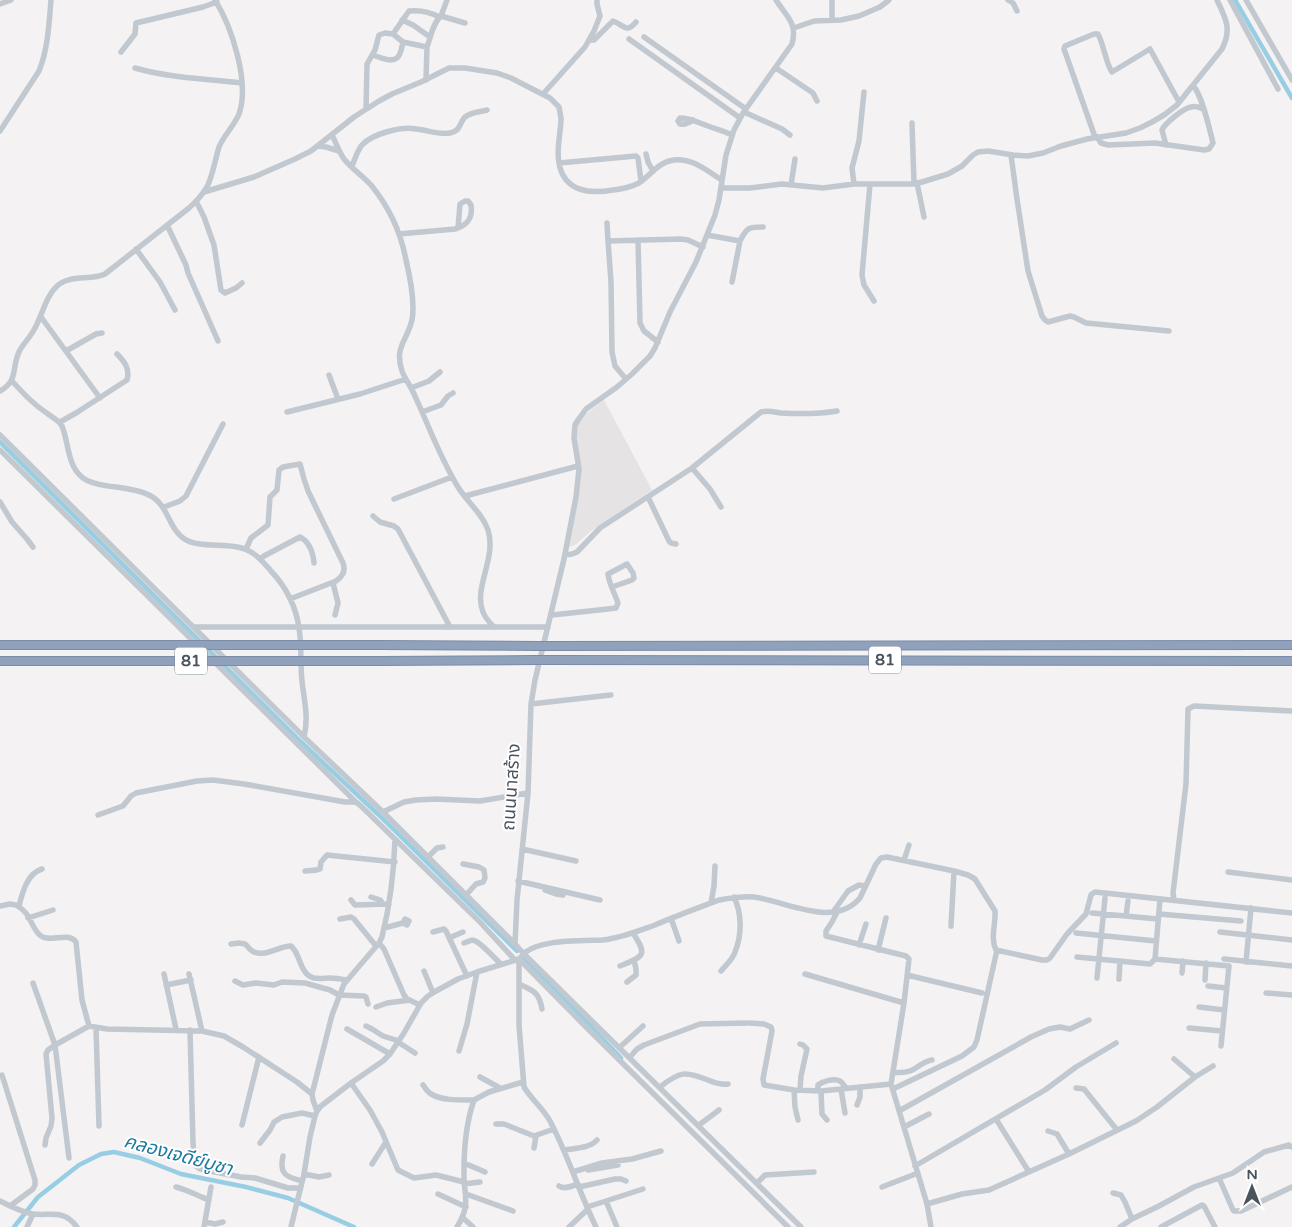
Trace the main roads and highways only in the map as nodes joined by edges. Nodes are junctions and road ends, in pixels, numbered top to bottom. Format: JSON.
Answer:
{"nodes":[{"id":1,"x":0,"y":645,"type":"edge"},
{"id":2,"x":1292,"y":645,"type":"edge"},
{"id":3,"x":0,"y":660,"type":"edge"},
{"id":4,"x":1292,"y":661,"type":"edge"}],
"edges":[{"from":1,"to":2,"type":"highway","number":"81","bridge":true},
{"from":3,"to":4,"type":"highway","number":"81","bridge":true}]}
